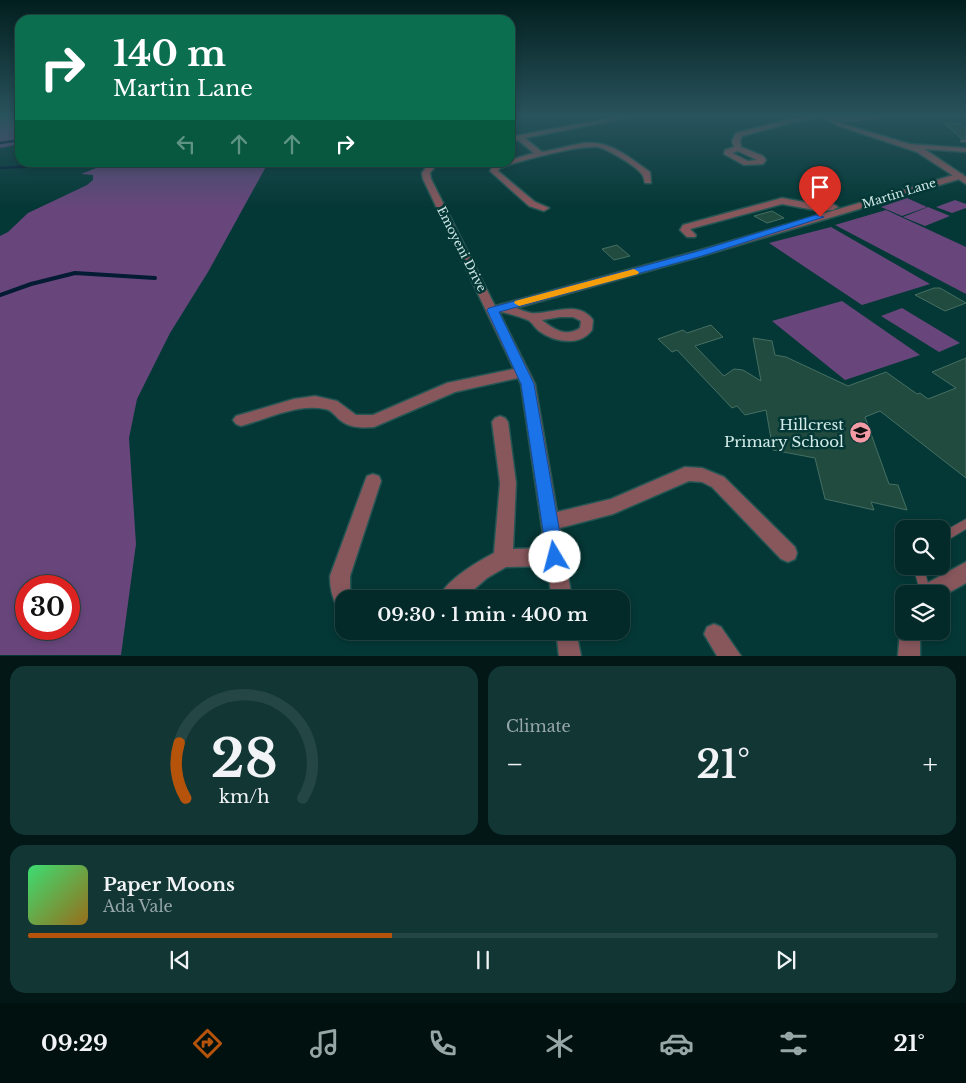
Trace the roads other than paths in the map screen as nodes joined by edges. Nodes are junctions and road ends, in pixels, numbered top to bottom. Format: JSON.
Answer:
{"nodes":[{"id":1,"x":529,"y":146,"type":"edge"},
{"id":2,"x":589,"y":146,"type":"edge"},
{"id":3,"x":599,"y":146,"type":"edge"},
{"id":4,"x":910,"y":146,"type":"joint"},
{"id":5,"x":966,"y":150,"type":"edge"},
{"id":6,"x":540,"y":154,"type":"junction"},
{"id":7,"x":515,"y":160,"type":"edge"},
{"id":8,"x":430,"y":167,"type":"edge"},
{"id":9,"x":496,"y":167,"type":"edge"},
{"id":10,"x":963,"y":179,"type":"edge"},
{"id":11,"x":648,"y":181,"type":"dead end"},
{"id":12,"x":854,"y":207,"type":"junction"},
{"id":13,"x":544,"y":208,"type":"dead end"},
{"id":14,"x":691,"y":235,"type":"dead end"},
{"id":15,"x":499,"y":309,"type":"junction"},
{"id":16,"x":532,"y":317,"type":"dead end"},
{"id":17,"x":523,"y":372,"type":"junction"},
{"id":18,"x":241,"y":420,"type":"dead end"},
{"id":19,"x":500,"y":422,"type":"dead end"},
{"id":20,"x":373,"y":481,"type":"dead end"},
{"id":21,"x":551,"y":522,"type":"junction"},
{"id":22,"x":966,"y":524,"type":"edge"},
{"id":23,"x":950,"y":534,"type":"edge"},
{"id":24,"x":788,"y":553,"type":"dead end"},
{"id":25,"x":555,"y":557,"type":"junction"},
{"id":26,"x":504,"y":558,"type":"junction"},
{"id":27,"x":966,"y":572,"type":"edge"},
{"id":28,"x":943,"y":585,"type":"edge"},
{"id":29,"x":341,"y":590,"type":"edge"},
{"id":30,"x":458,"y":590,"type":"edge"},
{"id":31,"x":560,"y":590,"type":"edge"},
{"id":32,"x":714,"y":634,"type":"dead end"},
{"id":33,"x":567,"y":640,"type":"edge"},
{"id":34,"x":910,"y":640,"type":"edge"},
{"id":35,"x":570,"y":656,"type":"edge"},
{"id":36,"x":730,"y":656,"type":"edge"},
{"id":37,"x":909,"y":656,"type":"edge"}],
"edges":[{"from":1,"to":6,"type":"street"},
{"from":2,"to":6,"type":"street"},
{"from":3,"to":11,"type":"street"},
{"from":4,"to":5,"type":"street"},
{"from":4,"to":10,"type":"street"},
{"from":6,"to":7,"type":"street"},
{"from":8,"to":15,"type":"street","name":"Emoyeni Drive"},
{"from":9,"to":13,"type":"street"},
{"from":10,"to":12,"type":"street","name":"Martin Lane"},
{"from":12,"to":14,"type":"street"},
{"from":12,"to":15,"type":"street","name":"Martin Lane"},
{"from":15,"to":16,"type":"street"},
{"from":15,"to":17,"type":"street","name":"Emoyeni Drive"},
{"from":17,"to":18,"type":"street"},
{"from":17,"to":21,"type":"street","name":"Emoyeni Drive"},
{"from":19,"to":26,"type":"street"},
{"from":20,"to":29,"type":"street"},
{"from":21,"to":24,"type":"street"},
{"from":21,"to":25,"type":"street","name":"Emoyeni Drive"},
{"from":22,"to":23,"type":"lane"},
{"from":25,"to":26,"type":"street"},
{"from":25,"to":31,"type":"street","name":"Emoyeni Drive"},
{"from":26,"to":30,"type":"street"},
{"from":27,"to":28,"type":"street"},
{"from":32,"to":36,"type":"street"},
{"from":33,"to":35,"type":"street"},
{"from":34,"to":37,"type":"street"}]}
